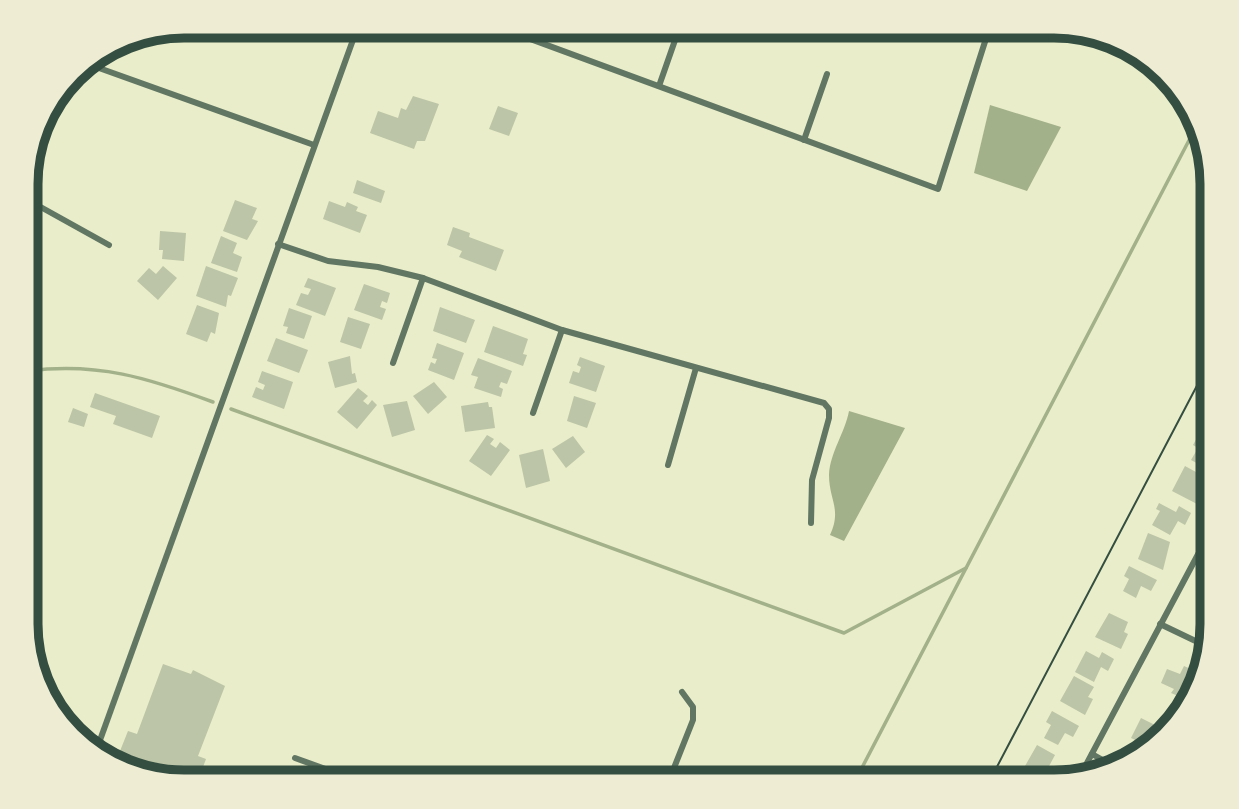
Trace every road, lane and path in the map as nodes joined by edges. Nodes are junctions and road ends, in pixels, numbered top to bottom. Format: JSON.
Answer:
{"nodes":[{"id":1,"x":676,"y":38,"type":"edge"},
{"id":2,"x":986,"y":38,"type":"edge"},
{"id":3,"x":353,"y":39,"type":"edge"},
{"id":4,"x":539,"y":39,"type":"edge"},
{"id":5,"x":98,"y":68,"type":"edge"},
{"id":6,"x":827,"y":74,"type":"dead end"},
{"id":7,"x":659,"y":86,"type":"junction"},
{"id":8,"x":804,"y":140,"type":"junction"},
{"id":9,"x":314,"y":145,"type":"junction"},
{"id":10,"x":38,"y":206,"type":"edge"},
{"id":11,"x":278,"y":244,"type":"junction"},
{"id":12,"x":109,"y":246,"type":"dead end"},
{"id":13,"x":424,"y":278,"type":"junction"},
{"id":14,"x":562,"y":330,"type":"junction"},
{"id":15,"x":393,"y":363,"type":"dead end"},
{"id":16,"x":696,"y":368,"type":"junction"},
{"id":17,"x":1200,"y":380,"type":"edge"},
{"id":18,"x":533,"y":413,"type":"dead end"},
{"id":19,"x":668,"y":465,"type":"dead end"},
{"id":20,"x":811,"y":523,"type":"dead end"},
{"id":21,"x":1200,"y":550,"type":"edge"},
{"id":22,"x":1160,"y":624,"type":"junction"},
{"id":23,"x":1199,"y":643,"type":"edge"},
{"id":24,"x":682,"y":692,"type":"dead end"},
{"id":25,"x":99,"y":742,"type":"edge"},
{"id":26,"x":1092,"y":754,"type":"junction"},
{"id":27,"x":295,"y":758,"type":"dead end"},
{"id":28,"x":1105,"y":761,"type":"edge"},
{"id":29,"x":1085,"y":768,"type":"edge"},
{"id":30,"x":328,"y":770,"type":"edge"},
{"id":31,"x":673,"y":770,"type":"edge"},
{"id":32,"x":995,"y":770,"type":"edge"}],
"edges":[{"from":1,"to":7,"type":"street"},
{"from":2,"to":8,"type":"street"},
{"from":3,"to":9,"type":"street"},
{"from":4,"to":7,"type":"street"},
{"from":5,"to":9,"type":"street"},
{"from":6,"to":8,"type":"street"},
{"from":7,"to":8,"type":"street"},
{"from":9,"to":11,"type":"street"},
{"from":10,"to":12,"type":"street"},
{"from":11,"to":13,"type":"street"},
{"from":11,"to":25,"type":"street"},
{"from":13,"to":14,"type":"street"},
{"from":13,"to":15,"type":"street"},
{"from":14,"to":16,"type":"street"},
{"from":14,"to":18,"type":"street"},
{"from":16,"to":19,"type":"street"},
{"from":16,"to":20,"type":"street"},
{"from":17,"to":32,"type":"path"},
{"from":21,"to":22,"type":"street"},
{"from":22,"to":23,"type":"street"},
{"from":22,"to":26,"type":"street"},
{"from":24,"to":31,"type":"street"},
{"from":26,"to":28,"type":"street"},
{"from":26,"to":29,"type":"street"},
{"from":27,"to":30,"type":"street"}]}
